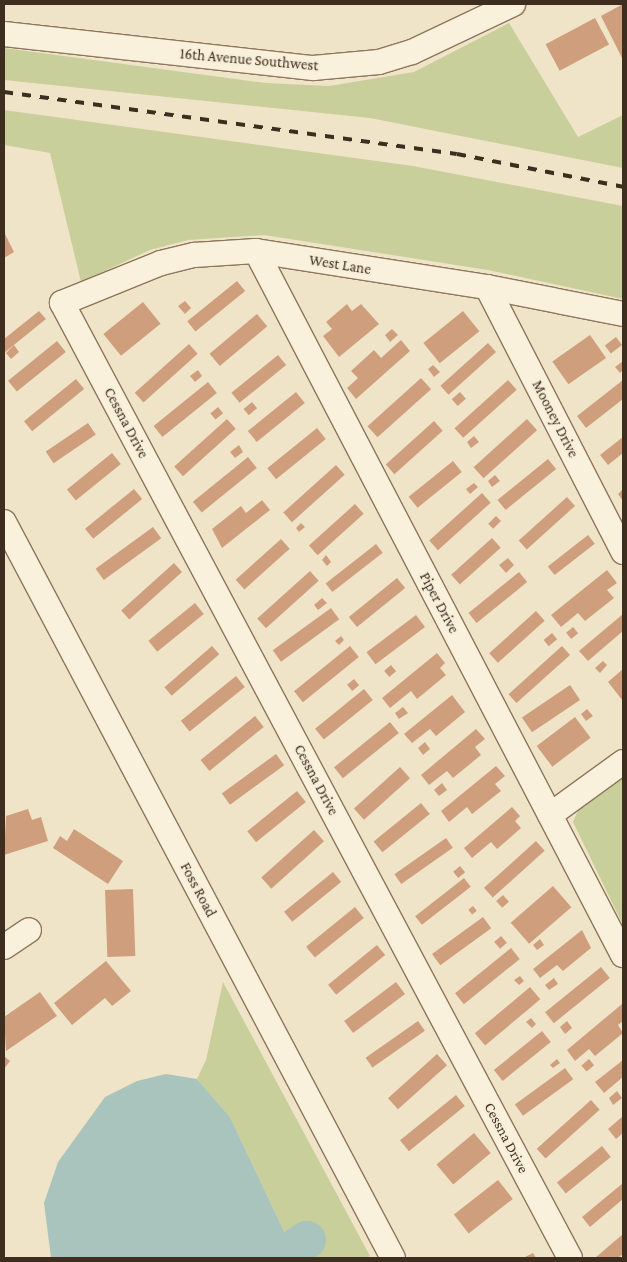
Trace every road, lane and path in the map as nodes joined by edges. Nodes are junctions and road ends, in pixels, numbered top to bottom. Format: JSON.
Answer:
{"nodes":[{"id":1,"x":513,"y":4,"type":"edge"},
{"id":2,"x":4,"y":34,"type":"edge"},
{"id":3,"x":256,"y":252,"type":"junction"},
{"id":4,"x":487,"y":287,"type":"junction"},
{"id":5,"x":62,"y":303,"type":"joint"},
{"id":6,"x":623,"y":314,"type":"edge"},
{"id":7,"x":4,"y":522,"type":"edge"},
{"id":8,"x":623,"y":552,"type":"edge"},
{"id":9,"x":623,"y":762,"type":"edge"},
{"id":10,"x":550,"y":815,"type":"junction"},
{"id":11,"x":29,"y":930,"type":"dead end"},
{"id":12,"x":4,"y":947,"type":"edge"},
{"id":13,"x":623,"y":955,"type":"edge"},
{"id":14,"x":393,"y":1258,"type":"edge"},
{"id":15,"x":570,"y":1258,"type":"edge"}],
"edges":[{"from":1,"to":2,"type":"street","name":"16th Avenue Southwest"},
{"from":3,"to":4,"type":"street","name":"West Lane"},
{"from":3,"to":5,"type":"street","name":"West Lane"},
{"from":3,"to":10,"type":"street","name":"Piper Drive"},
{"from":4,"to":6,"type":"street","name":"West Lane"},
{"from":4,"to":8,"type":"street","name":"Mooney Drive"},
{"from":5,"to":15,"type":"street","name":"Cessna Drive"},
{"from":7,"to":14,"type":"street","name":"Foss Road"},
{"from":9,"to":10,"type":"street"},
{"from":10,"to":13,"type":"street","name":"Piper Drive"},
{"from":11,"to":12,"type":"street"}]}
